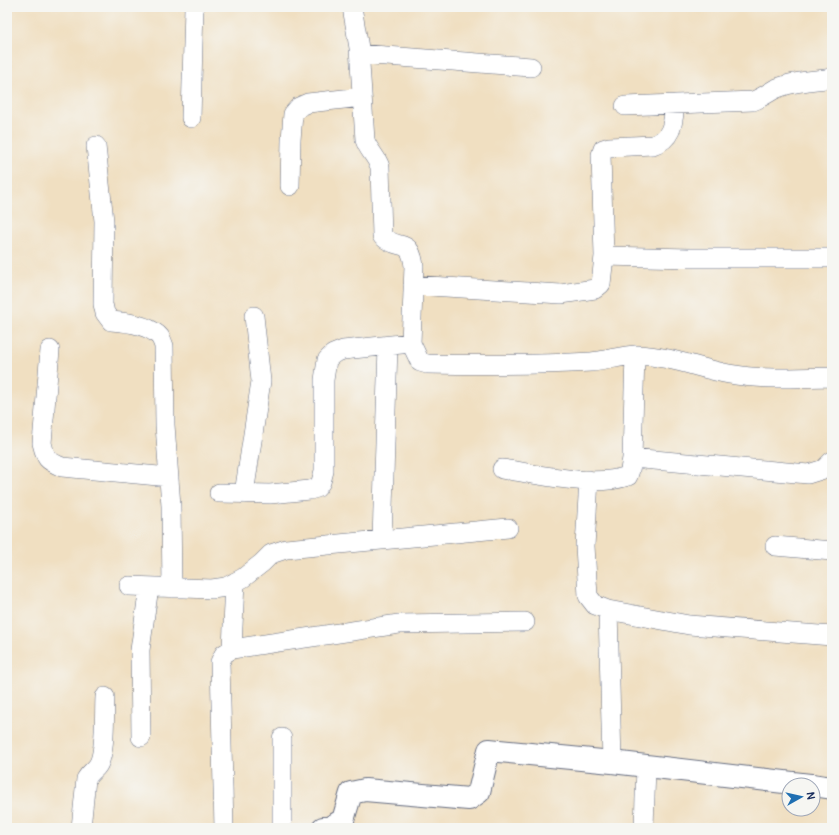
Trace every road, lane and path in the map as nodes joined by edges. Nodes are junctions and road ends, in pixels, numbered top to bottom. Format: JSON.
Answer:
{"nodes":[{"id":1,"x":194,"y":7,"type":"edge"},
{"id":2,"x":352,"y":7,"type":"edge"},
{"id":3,"x":360,"y":54,"type":"junction"},
{"id":4,"x":531,"y":67,"type":"dead end"},
{"id":5,"x":832,"y":78,"type":"edge"},
{"id":6,"x":362,"y":97,"type":"junction"},
{"id":7,"x":675,"y":104,"type":"junction"},
{"id":8,"x":625,"y":106,"type":"dead end"},
{"id":9,"x":191,"y":118,"type":"dead end"},
{"id":10,"x":96,"y":146,"type":"dead end"},
{"id":11,"x":290,"y":186,"type":"dead end"},
{"id":12,"x":604,"y":256,"type":"junction"},
{"id":13,"x":832,"y":258,"type":"edge"},
{"id":14,"x":413,"y":285,"type":"junction"},
{"id":15,"x":254,"y":316,"type":"dead end"},
{"id":16,"x":411,"y":343,"type":"junction"},
{"id":17,"x":388,"y":346,"type":"junction"},
{"id":18,"x":50,"y":350,"type":"dead end"},
{"id":19,"x":635,"y":355,"type":"junction"},
{"id":20,"x":832,"y":377,"type":"edge"},
{"id":21,"x":632,"y":458,"type":"junction"},
{"id":22,"x":832,"y":461,"type":"edge"},
{"id":23,"x":502,"y":469,"type":"dead end"},
{"id":24,"x":169,"y":477,"type":"junction"},
{"id":25,"x":589,"y":480,"type":"junction"},
{"id":26,"x":219,"y":493,"type":"dead end"},
{"id":27,"x":244,"y":494,"type":"junction"},
{"id":28,"x":508,"y":528,"type":"dead end"},
{"id":29,"x":382,"y":540,"type":"junction"},
{"id":30,"x":775,"y":546,"type":"dead end"},
{"id":31,"x":832,"y":551,"type":"edge"},
{"id":32,"x":235,"y":582,"type":"junction"},
{"id":33,"x":129,"y":586,"type":"dead end"},
{"id":34,"x":149,"y":587,"type":"junction"},
{"id":35,"x":172,"y":588,"type":"junction"},
{"id":36,"x":608,"y":610,"type":"junction"},
{"id":37,"x":525,"y":622,"type":"dead end"},
{"id":38,"x":832,"y":636,"type":"edge"},
{"id":39,"x":232,"y":649,"type":"junction"},
{"id":40,"x":105,"y":697,"type":"dead end"},
{"id":41,"x":141,"y":737,"type":"dead end"},
{"id":42,"x":282,"y":738,"type":"dead end"},
{"id":43,"x":612,"y":762,"type":"junction"},
{"id":44,"x":646,"y":766,"type":"junction"},
{"id":45,"x":781,"y":782,"type":"edge"},
{"id":46,"x":821,"y":786,"type":"edge"},
{"id":47,"x":832,"y":788,"type":"edge"},
{"id":48,"x":345,"y":824,"type":"edge"},
{"id":49,"x":81,"y":828,"type":"edge"},
{"id":50,"x":224,"y":828,"type":"edge"},
{"id":51,"x":282,"y":828,"type":"edge"},
{"id":52,"x":323,"y":828,"type":"edge"},
{"id":53,"x":644,"y":828,"type":"edge"}],
"edges":[{"from":1,"to":9,"type":"street"},
{"from":2,"to":3,"type":"street"},
{"from":3,"to":4,"type":"street"},
{"from":3,"to":6,"type":"street"},
{"from":5,"to":7,"type":"street"},
{"from":6,"to":11,"type":"street"},
{"from":6,"to":14,"type":"street"},
{"from":7,"to":8,"type":"street"},
{"from":7,"to":12,"type":"street"},
{"from":10,"to":24,"type":"street"},
{"from":12,"to":13,"type":"street"},
{"from":12,"to":14,"type":"street"},
{"from":14,"to":16,"type":"street"},
{"from":15,"to":27,"type":"street"},
{"from":16,"to":17,"type":"street"},
{"from":16,"to":19,"type":"street"},
{"from":17,"to":27,"type":"street"},
{"from":17,"to":29,"type":"street"},
{"from":18,"to":24,"type":"street"},
{"from":19,"to":20,"type":"street"},
{"from":19,"to":21,"type":"street"},
{"from":21,"to":22,"type":"street"},
{"from":21,"to":25,"type":"street"},
{"from":23,"to":25,"type":"street"},
{"from":24,"to":35,"type":"street"},
{"from":25,"to":36,"type":"street"},
{"from":26,"to":27,"type":"street"},
{"from":28,"to":29,"type":"street"},
{"from":29,"to":32,"type":"street"},
{"from":30,"to":31,"type":"street"},
{"from":32,"to":35,"type":"street"},
{"from":32,"to":39,"type":"street"},
{"from":33,"to":34,"type":"street"},
{"from":34,"to":35,"type":"street"},
{"from":34,"to":41,"type":"street"},
{"from":36,"to":38,"type":"street"},
{"from":36,"to":43,"type":"street"},
{"from":37,"to":39,"type":"street"},
{"from":39,"to":50,"type":"street"},
{"from":40,"to":49,"type":"street"},
{"from":42,"to":51,"type":"street"},
{"from":43,"to":44,"type":"street"},
{"from":43,"to":48,"type":"street"},
{"from":44,"to":45,"type":"street"},
{"from":44,"to":53,"type":"street"},
{"from":46,"to":47,"type":"street"},
{"from":48,"to":52,"type":"street"}]}
